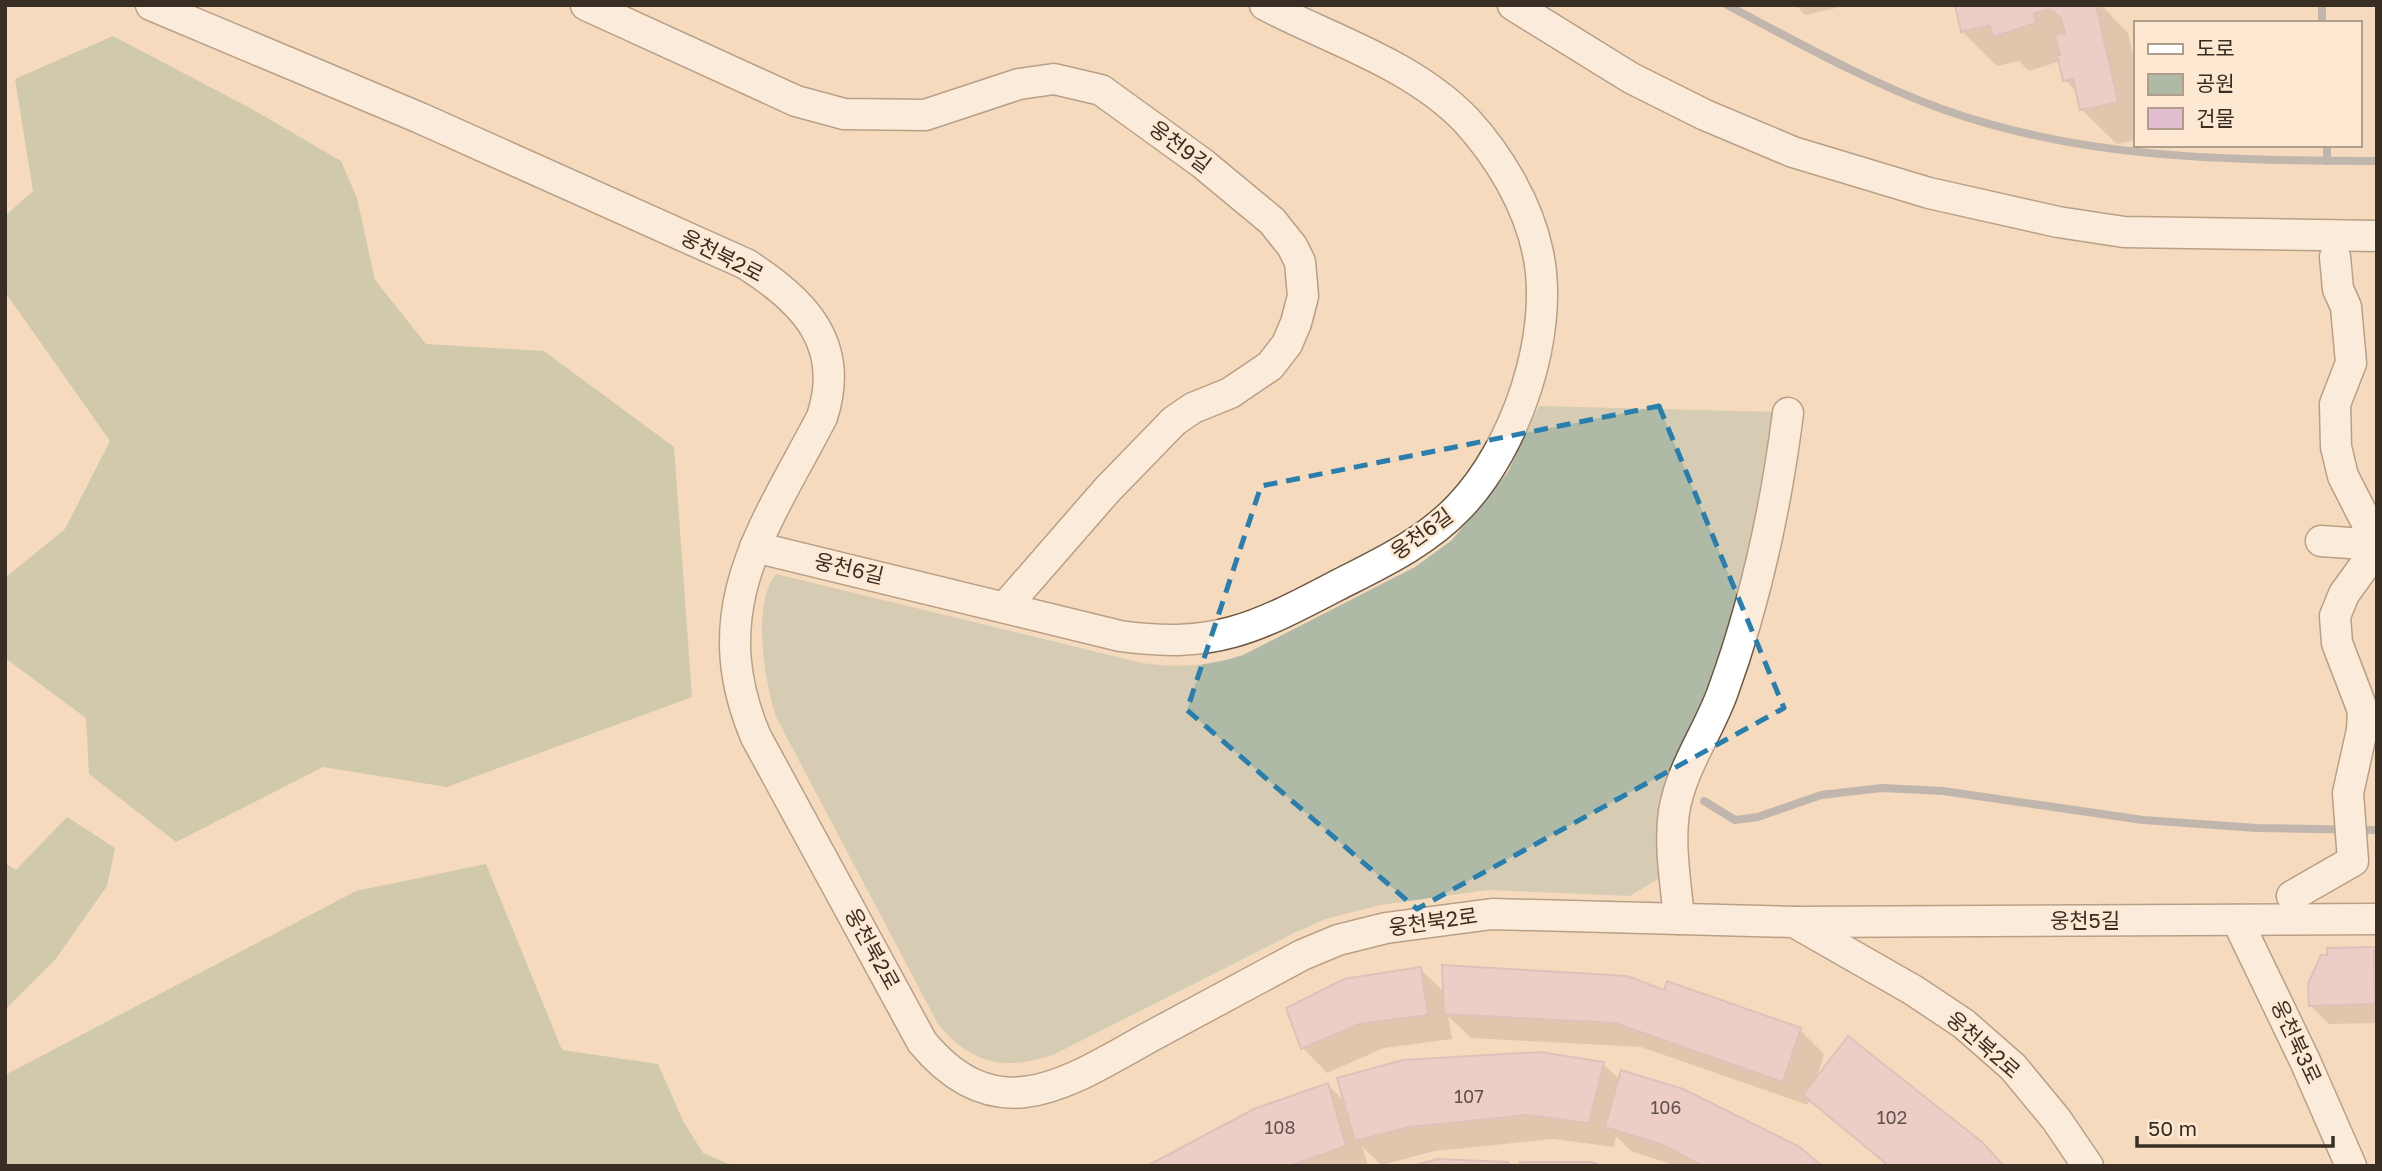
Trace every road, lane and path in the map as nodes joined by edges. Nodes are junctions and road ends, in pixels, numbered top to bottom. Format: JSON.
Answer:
{"nodes":[{"id":1,"x":151,"y":5,"type":"edge"},
{"id":2,"x":586,"y":5,"type":"edge"},
{"id":3,"x":1265,"y":5,"type":"edge"},
{"id":4,"x":1513,"y":5,"type":"edge"},
{"id":5,"x":2377,"y":236,"type":"edge"},
{"id":6,"x":2335,"y":257,"type":"dead end"},
{"id":7,"x":1788,"y":413,"type":"dead end"},
{"id":8,"x":2320,"y":541,"type":"dead end"},
{"id":9,"x":2375,"y":545,"type":"edge"},
{"id":10,"x":755,"y":547,"type":"junction"},
{"id":11,"x":1006,"y":606,"type":"junction"},
{"id":12,"x":2292,"y":896,"type":"dead end"},
{"id":13,"x":1679,"y":919,"type":"junction"},
{"id":14,"x":2377,"y":919,"type":"edge"},
{"id":15,"x":2237,"y":920,"type":"junction"},
{"id":16,"x":1794,"y":922,"type":"junction"},
{"id":17,"x":2088,"y":1166,"type":"edge"},
{"id":18,"x":2351,"y":1166,"type":"edge"}],
"edges":[{"from":1,"to":10,"type":"street","name":"웅천북2로"},
{"from":2,"to":11,"type":"street","name":"웅천9길"},
{"from":3,"to":11,"type":"street","name":"웅천6길"},
{"from":4,"to":5,"type":"street"},
{"from":6,"to":9,"type":"street"},
{"from":7,"to":13,"type":"street"},
{"from":8,"to":9,"type":"street"},
{"from":9,"to":12,"type":"street"},
{"from":10,"to":11,"type":"street","name":"웅천6길"},
{"from":10,"to":13,"type":"street","name":"웅천북2로"},
{"from":13,"to":16,"type":"street","name":"웅천북2로"},
{"from":14,"to":15,"type":"street","name":"웅천5길"},
{"from":15,"to":16,"type":"street","name":"웅천5길"},
{"from":15,"to":18,"type":"street","name":"웅천북3로"},
{"from":16,"to":17,"type":"street","name":"웅천북2로"}]}
